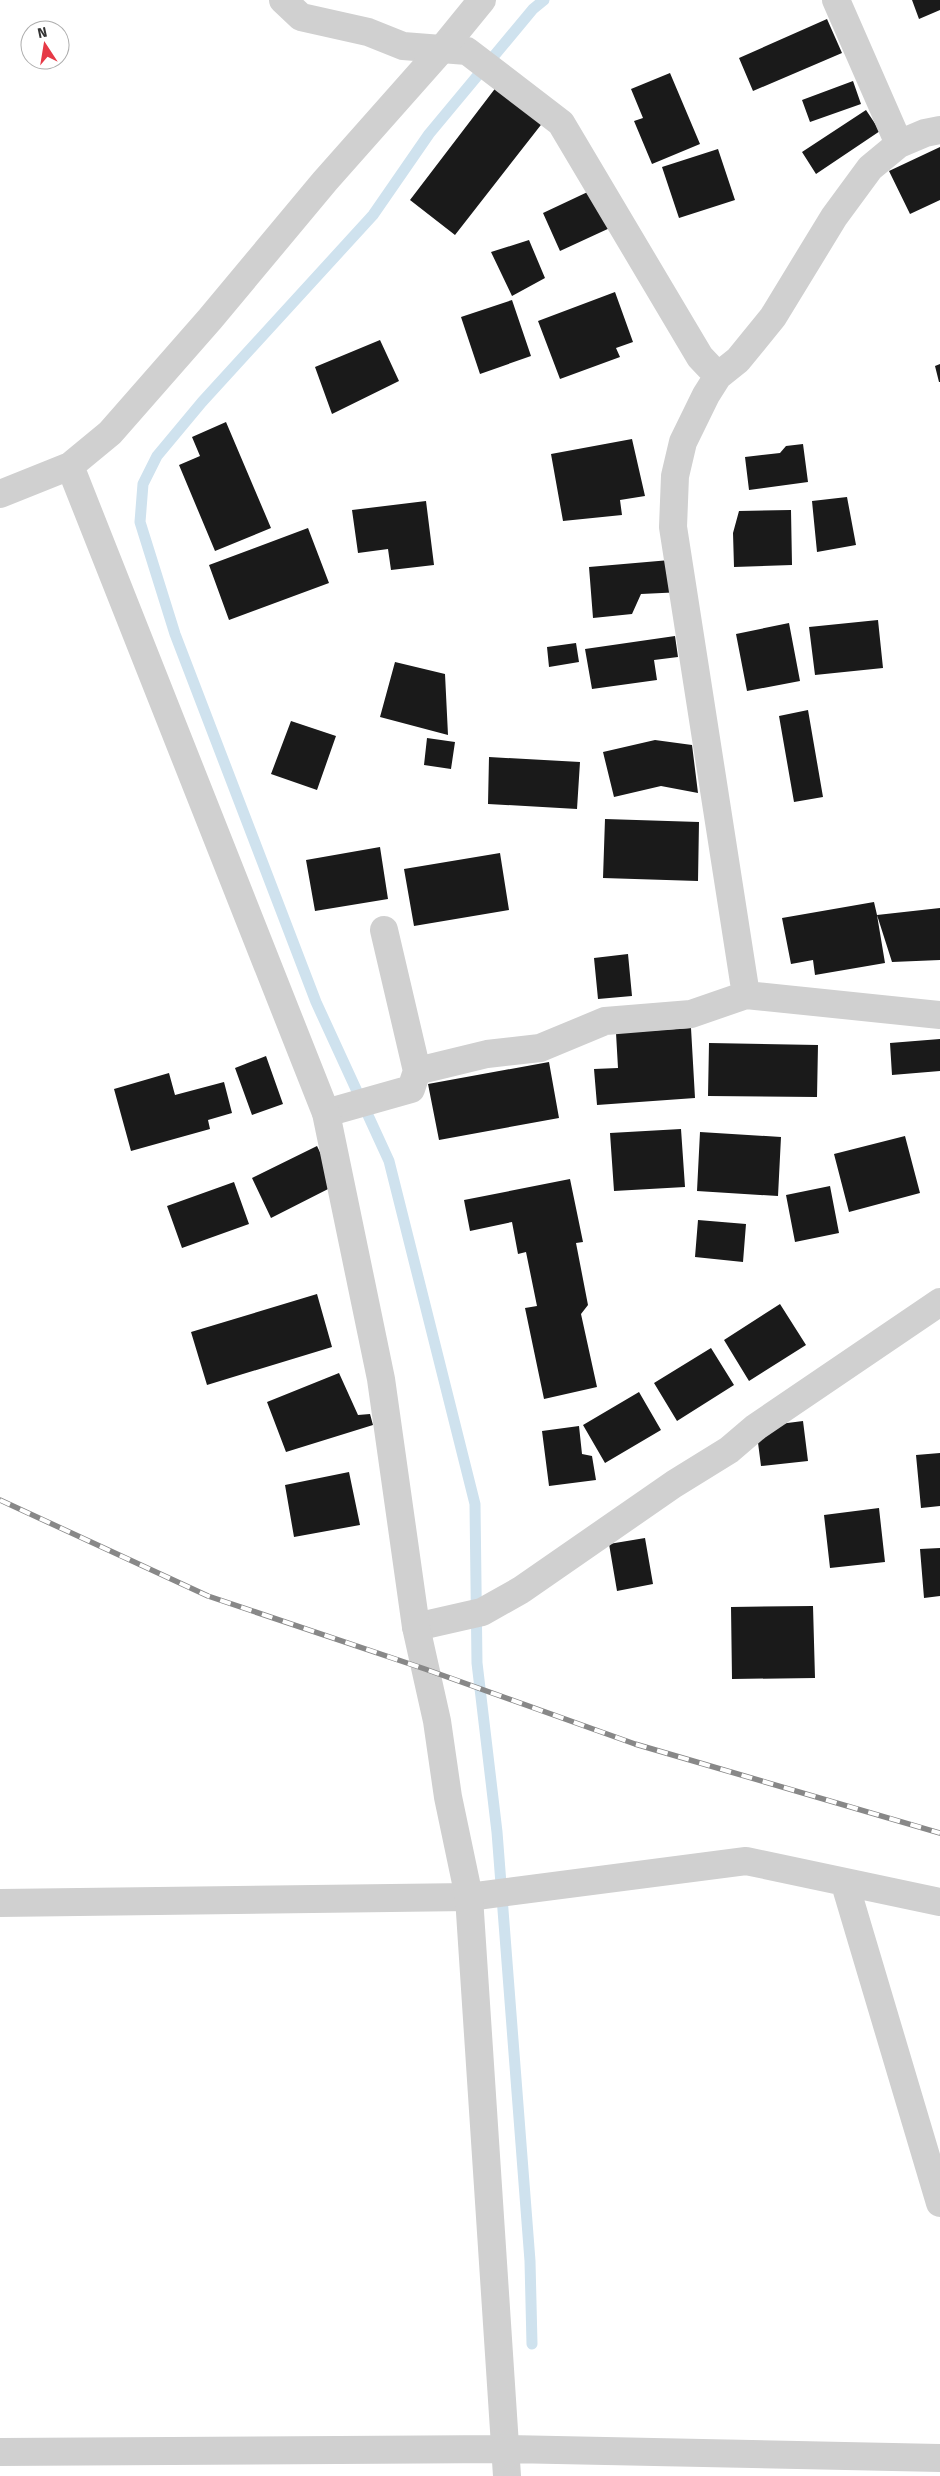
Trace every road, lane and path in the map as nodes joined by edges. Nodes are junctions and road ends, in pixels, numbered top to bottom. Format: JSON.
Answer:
{"nodes":[{"id":1,"x":283,"y":0,"type":"edge"},
{"id":2,"x":482,"y":0,"type":"edge"},
{"id":3,"x":836,"y":0,"type":"edge"},
{"id":4,"x":442,"y":49,"type":"junction"},
{"id":5,"x":940,"y":130,"type":"edge"},
{"id":6,"x":899,"y":144,"type":"junction"},
{"id":7,"x":718,"y":376,"type":"junction"},
{"id":8,"x":70,"y":466,"type":"junction"},
{"id":9,"x":0,"y":494,"type":"edge"},
{"id":10,"x":384,"y":930,"type":"dead end"},
{"id":11,"x":746,"y":995,"type":"junction"},
{"id":12,"x":940,"y":1015,"type":"edge"},
{"id":13,"x":417,"y":1071,"type":"junction"},
{"id":14,"x":326,"y":1113,"type":"junction"},
{"id":15,"x":940,"y":1302,"type":"edge"},
{"id":16,"x":416,"y":1627,"type":"junction"},
{"id":17,"x":845,"y":1884,"type":"junction"},
{"id":18,"x":469,"y":1897,"type":"junction"},
{"id":19,"x":940,"y":1902,"type":"edge"},
{"id":20,"x":0,"y":1903,"type":"edge"},
{"id":21,"x":940,"y":2202,"type":"edge"},
{"id":22,"x":506,"y":2448,"type":"junction"},
{"id":23,"x":0,"y":2452,"type":"edge"},
{"id":24,"x":940,"y":2458,"type":"edge"},
{"id":25,"x":507,"y":2476,"type":"edge"}],
"edges":[{"from":1,"to":4,"type":"street"},
{"from":2,"to":4,"type":"street"},
{"from":3,"to":6,"type":"street"},
{"from":4,"to":7,"type":"street"},
{"from":4,"to":8,"type":"street"},
{"from":5,"to":6,"type":"street"},
{"from":6,"to":7,"type":"street"},
{"from":7,"to":11,"type":"street"},
{"from":8,"to":9,"type":"street"},
{"from":8,"to":14,"type":"street"},
{"from":10,"to":13,"type":"street"},
{"from":11,"to":12,"type":"street"},
{"from":11,"to":13,"type":"street"},
{"from":13,"to":14,"type":"street"},
{"from":14,"to":16,"type":"street"},
{"from":15,"to":16,"type":"street"},
{"from":16,"to":18,"type":"street"},
{"from":17,"to":18,"type":"street"},
{"from":17,"to":19,"type":"street"},
{"from":17,"to":21,"type":"street"},
{"from":18,"to":20,"type":"street"},
{"from":18,"to":22,"type":"street"},
{"from":22,"to":23,"type":"street"},
{"from":22,"to":24,"type":"street"},
{"from":22,"to":25,"type":"street"}]}
